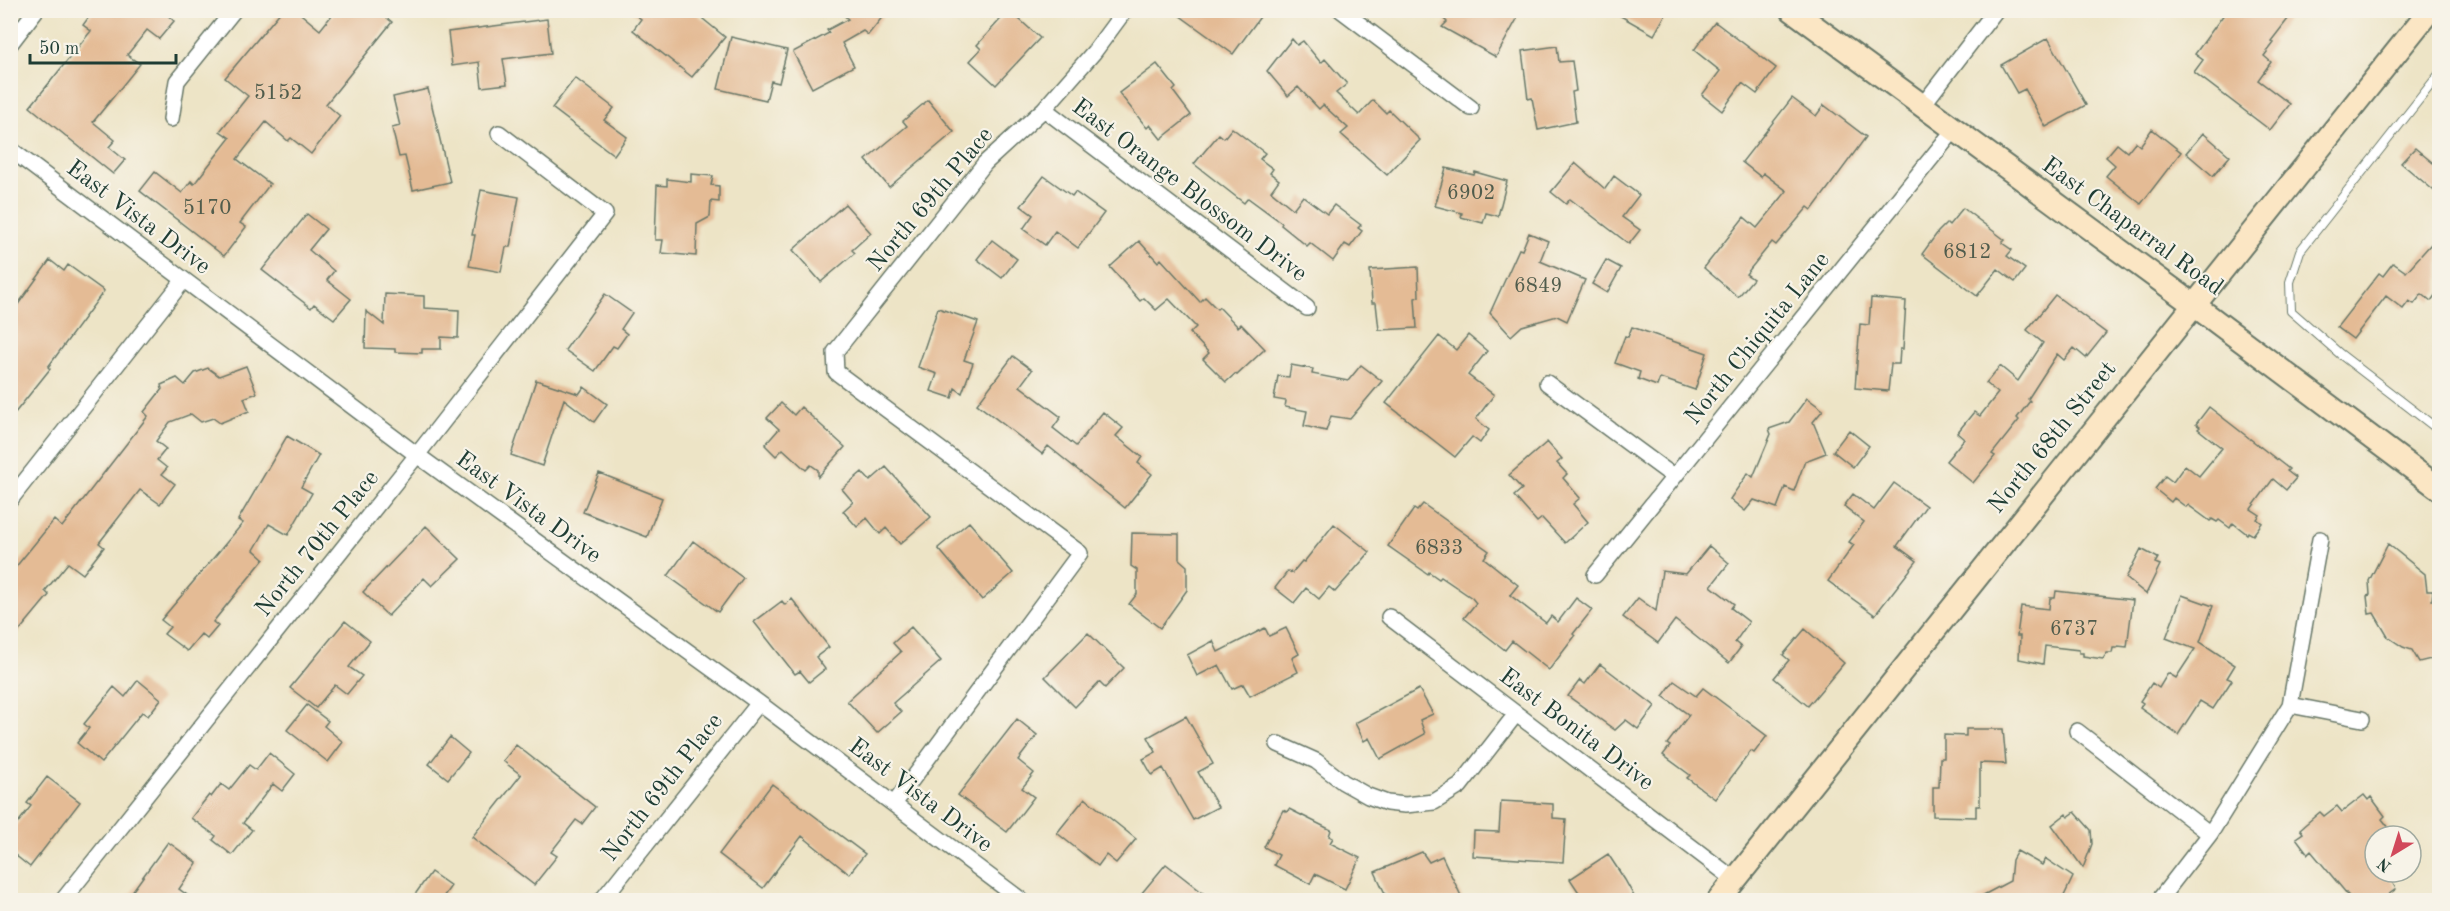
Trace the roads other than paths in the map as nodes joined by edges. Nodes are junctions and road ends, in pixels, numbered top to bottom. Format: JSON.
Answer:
{"nodes":[{"id":1,"x":36,"y":10,"type":"edge"},
{"id":2,"x":234,"y":10,"type":"edge"},
{"id":3,"x":1125,"y":10,"type":"edge"},
{"id":4,"x":1341,"y":10,"type":"edge"},
{"id":5,"x":1792,"y":10,"type":"edge"},
{"id":6,"x":1996,"y":10,"type":"edge"},
{"id":7,"x":2430,"y":10,"type":"edge"},
{"id":8,"x":10,"y":44,"type":"edge"},
{"id":9,"x":2439,"y":73,"type":"edge"},
{"id":10,"x":1922,"y":106,"type":"junction"},
{"id":11,"x":1471,"y":108,"type":"dead end"},
{"id":12,"x":1044,"y":109,"type":"junction"},
{"id":13,"x":171,"y":119,"type":"dead end"},
{"id":14,"x":1954,"y":130,"type":"junction"},
{"id":15,"x":499,"y":133,"type":"dead end"},
{"id":16,"x":10,"y":149,"type":"edge"},
{"id":17,"x":183,"y":281,"type":"junction"},
{"id":18,"x":2194,"y":305,"type":"junction"},
{"id":19,"x":1307,"y":308,"type":"dead end"},
{"id":20,"x":1547,"y":382,"type":"dead end"},
{"id":21,"x":2439,"y":431,"type":"edge"},
{"id":22,"x":417,"y":455,"type":"junction"},
{"id":23,"x":1673,"y":476,"type":"junction"},
{"id":24,"x":2439,"y":489,"type":"edge"},
{"id":25,"x":10,"y":500,"type":"edge"},
{"id":26,"x":2320,"y":539,"type":"dead end"},
{"id":27,"x":1595,"y":575,"type":"dead end"},
{"id":28,"x":1389,"y":617,"type":"dead end"},
{"id":29,"x":759,"y":703,"type":"junction"},
{"id":30,"x":2290,"y":705,"type":"junction"},
{"id":31,"x":1516,"y":714,"type":"junction"},
{"id":32,"x":2362,"y":719,"type":"dead end"},
{"id":33,"x":2077,"y":731,"type":"dead end"},
{"id":34,"x":1278,"y":744,"type":"dead end"},
{"id":35,"x":894,"y":804,"type":"junction"},
{"id":36,"x":2210,"y":834,"type":"junction"},
{"id":37,"x":1735,"y":880,"type":"junction"},
{"id":38,"x":63,"y":900,"type":"edge"},
{"id":39,"x":602,"y":900,"type":"edge"},
{"id":40,"x":1021,"y":900,"type":"edge"},
{"id":41,"x":1719,"y":900,"type":"edge"},
{"id":42,"x":2159,"y":900,"type":"edge"}],
"edges":[{"from":1,"to":8,"type":"street"},
{"from":2,"to":13,"type":"street"},
{"from":3,"to":12,"type":"street","name":"North 69th Place"},
{"from":4,"to":11,"type":"street"},
{"from":5,"to":10,"type":"street","name":"East Chaparral Road"},
{"from":6,"to":10,"type":"street"},
{"from":7,"to":18,"type":"street","name":"North 68th Street"},
{"from":9,"to":21,"type":"lane"},
{"from":10,"to":14,"type":"street","name":"East Chaparral Road"},
{"from":12,"to":19,"type":"street","name":"East Orange Blossom Drive"},
{"from":12,"to":35,"type":"street","name":"North 69th Place"},
{"from":14,"to":18,"type":"street","name":"East Chaparral Road"},
{"from":14,"to":23,"type":"street","name":"North Chiquita Lane"},
{"from":15,"to":22,"type":"street","name":"North 70th Place"},
{"from":16,"to":17,"type":"street","name":"East Vista Drive"},
{"from":17,"to":22,"type":"street","name":"East Vista Drive"},
{"from":17,"to":25,"type":"street"},
{"from":18,"to":24,"type":"street","name":"East Chaparral Road"},
{"from":18,"to":37,"type":"street","name":"North 68th Street"},
{"from":20,"to":23,"type":"street"},
{"from":22,"to":29,"type":"street","name":"East Vista Drive"},
{"from":22,"to":38,"type":"street","name":"North 70th Place"},
{"from":23,"to":27,"type":"street","name":"North Chiquita Lane"},
{"from":26,"to":30,"type":"street"},
{"from":28,"to":31,"type":"street","name":"East Bonita Drive"},
{"from":29,"to":35,"type":"street","name":"East Vista Drive"},
{"from":29,"to":39,"type":"street","name":"North 69th Place"},
{"from":30,"to":32,"type":"street"},
{"from":30,"to":36,"type":"street"},
{"from":31,"to":34,"type":"street"},
{"from":31,"to":37,"type":"street","name":"East Bonita Drive"},
{"from":33,"to":36,"type":"street"},
{"from":35,"to":40,"type":"street","name":"East Vista Drive"},
{"from":36,"to":42,"type":"street"},
{"from":37,"to":41,"type":"street","name":"North 68th Street"}]}
